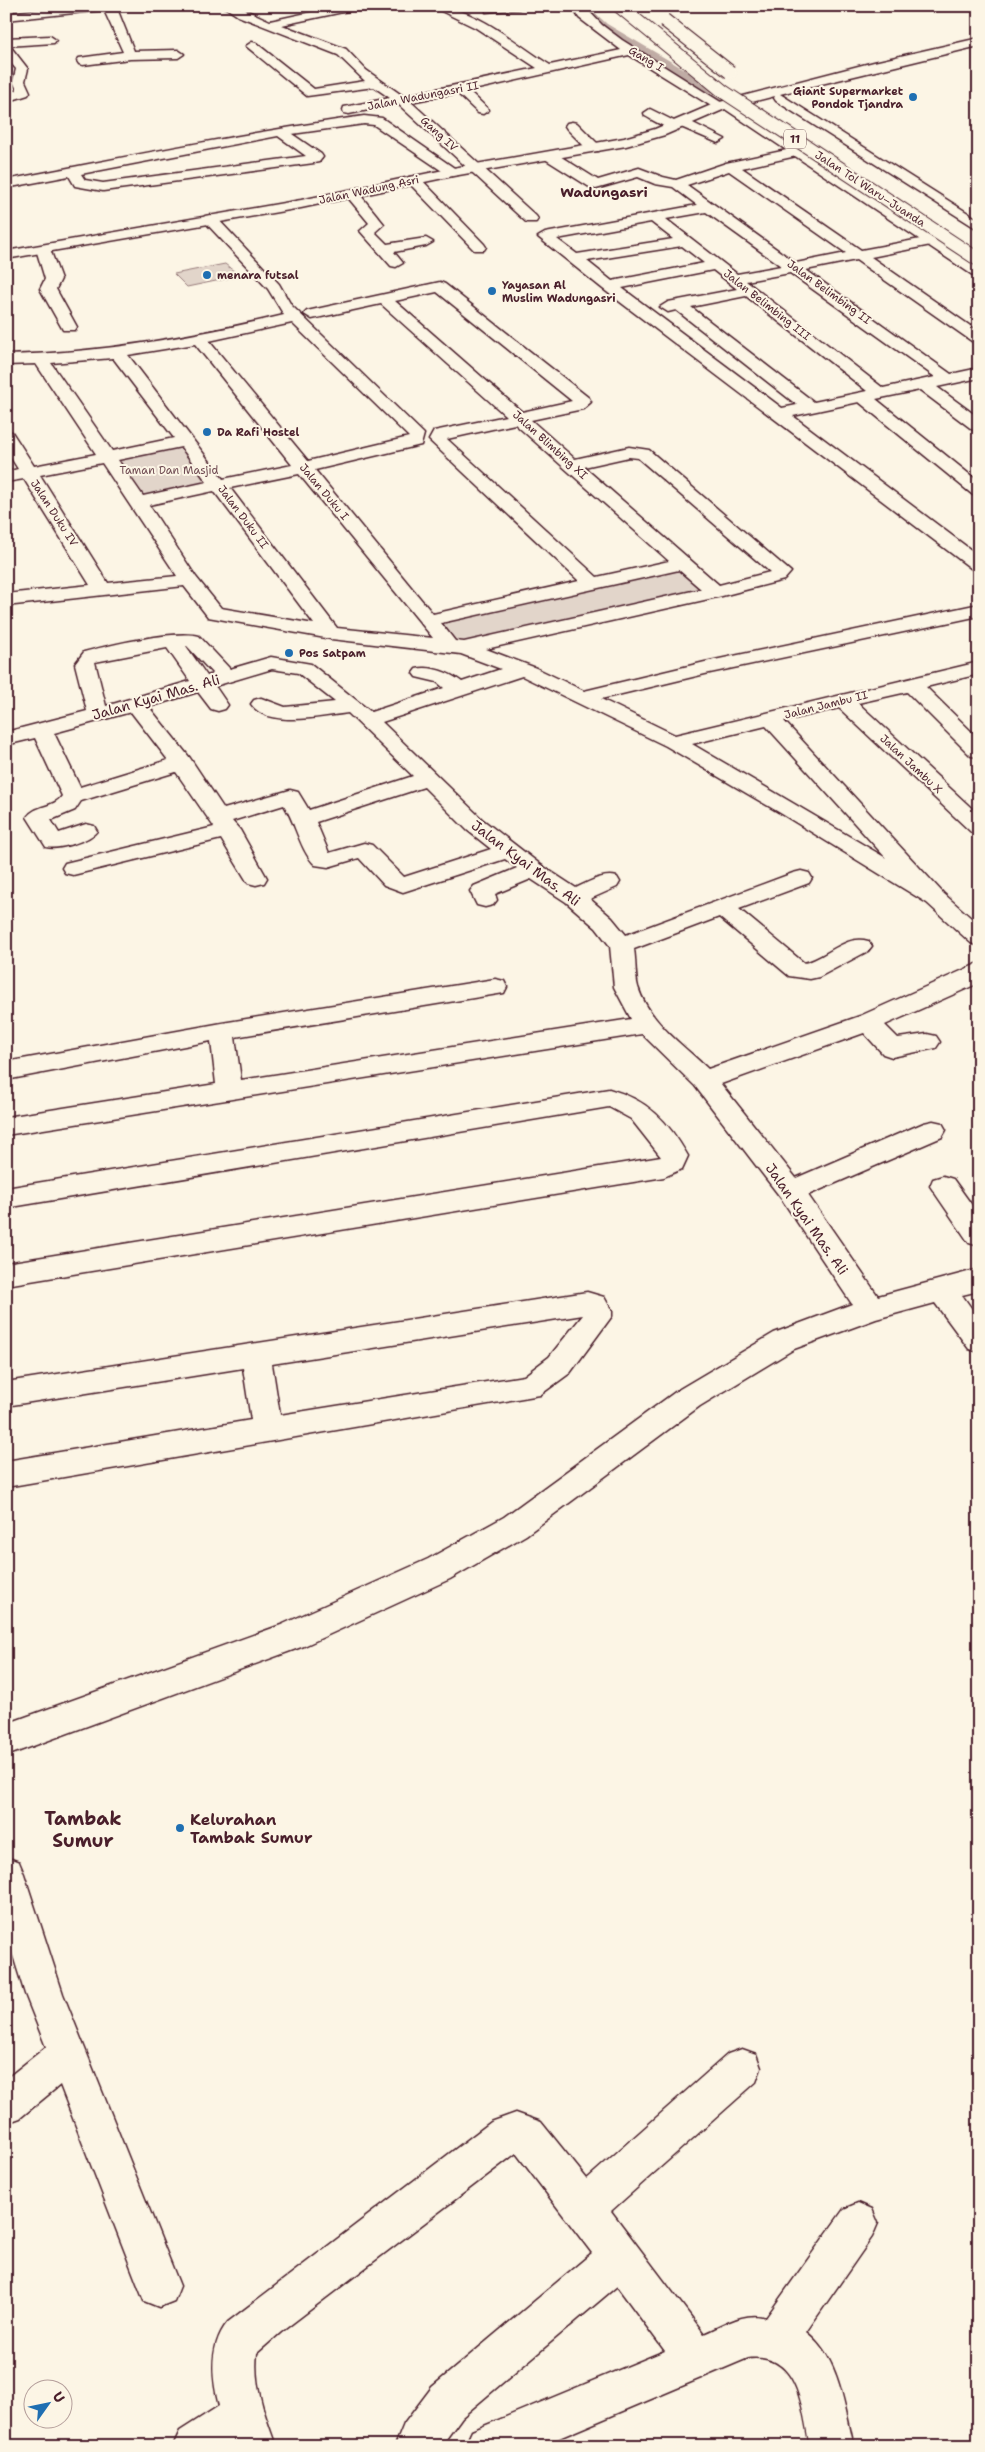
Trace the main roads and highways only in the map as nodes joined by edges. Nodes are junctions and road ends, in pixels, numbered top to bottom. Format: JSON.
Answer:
{"nodes":[{"id":1,"x":109,"y":6,"type":"edge"},
{"id":2,"x":229,"y":6,"type":"edge"},
{"id":3,"x":357,"y":6,"type":"edge"},
{"id":4,"x":437,"y":6,"type":"edge"},
{"id":5,"x":519,"y":6,"type":"edge"},
{"id":6,"x":578,"y":6,"type":"edge"},
{"id":7,"x":619,"y":6,"type":"edge"},
{"id":8,"x":490,"y":10,"type":"dead end"},
{"id":9,"x":654,"y":12,"type":"dead end"},
{"id":10,"x":6,"y":17,"type":"edge"},
{"id":11,"x":270,"y":24,"type":"junction"},
{"id":12,"x":295,"y":34,"type":"junction"},
{"id":13,"x":502,"y":39,"type":"junction"},
{"id":14,"x":50,"y":40,"type":"dead end"},
{"id":15,"x":6,"y":42,"type":"edge"},
{"id":16,"x":480,"y":42,"type":"dead end"},
{"id":17,"x":979,"y":42,"type":"edge"},
{"id":18,"x":6,"y":49,"type":"edge"},
{"id":19,"x":631,"y":51,"type":"junction"},
{"id":20,"x":178,"y":54,"type":"dead end"},
{"id":21,"x":130,"y":56,"type":"junction"},
{"id":22,"x":83,"y":61,"type":"dead end"},
{"id":23,"x":891,"y":64,"type":"junction"},
{"id":24,"x":20,"y":67,"type":"junction"},
{"id":25,"x":6,"y":69,"type":"edge"},
{"id":26,"x":547,"y":69,"type":"junction"},
{"id":27,"x":375,"y":83,"type":"junction"},
{"id":28,"x":460,"y":89,"type":"junction"},
{"id":29,"x":6,"y":98,"type":"edge"},
{"id":30,"x":780,"y":98,"type":"junction"},
{"id":31,"x":401,"y":100,"type":"junction"},
{"id":32,"x":750,"y":100,"type":"junction"},
{"id":33,"x":724,"y":105,"type":"junction"},
{"id":34,"x":483,"y":110,"type":"dead end"},
{"id":35,"x":650,"y":113,"type":"dead end"},
{"id":36,"x":272,"y":120,"type":"dead end"},
{"id":37,"x":354,"y":122,"type":"junction"},
{"id":38,"x":678,"y":124,"type":"junction"},
{"id":39,"x":572,"y":126,"type":"dead end"},
{"id":40,"x":280,"y":132,"type":"junction"},
{"id":41,"x":830,"y":132,"type":"junction"},
{"id":42,"x":718,"y":139,"type":"dead end"},
{"id":43,"x":778,"y":140,"type":"junction"},
{"id":44,"x":846,"y":143,"type":"junction"},
{"id":45,"x":594,"y":148,"type":"junction"},
{"id":46,"x":795,"y":152,"type":"junction"},
{"id":47,"x":550,"y":156,"type":"junction"},
{"id":48,"x":731,"y":166,"type":"junction"},
{"id":49,"x":477,"y":168,"type":"junction"},
{"id":50,"x":72,"y":170,"type":"junction"},
{"id":51,"x":453,"y":172,"type":"junction"},
{"id":52,"x":438,"y":175,"type":"junction"},
{"id":53,"x":414,"y":180,"type":"junction"},
{"id":54,"x":80,"y":183,"type":"junction"},
{"id":55,"x":677,"y":184,"type":"junction"},
{"id":56,"x":6,"y":185,"type":"edge"},
{"id":57,"x":352,"y":194,"type":"junction"},
{"id":58,"x":709,"y":208,"type":"junction"},
{"id":59,"x":654,"y":217,"type":"junction"},
{"id":60,"x":210,"y":219,"type":"junction"},
{"id":61,"x":531,"y":219,"type":"dead end"},
{"id":62,"x":979,"y":226,"type":"edge"},
{"id":63,"x":979,"y":239,"type":"edge"},
{"id":64,"x":684,"y":241,"type":"junction"},
{"id":65,"x":931,"y":241,"type":"junction"},
{"id":66,"x":426,"y":242,"type":"dead end"},
{"id":67,"x":479,"y":247,"type":"dead end"},
{"id":68,"x":43,"y":249,"type":"junction"},
{"id":69,"x":383,"y":249,"type":"junction"},
{"id":70,"x":6,"y":255,"type":"edge"},
{"id":71,"x":860,"y":255,"type":"junction"},
{"id":72,"x":574,"y":259,"type":"junction"},
{"id":73,"x":979,"y":260,"type":"edge"},
{"id":74,"x":396,"y":263,"type":"dead end"},
{"id":75,"x":716,"y":265,"type":"junction"},
{"id":76,"x":795,"y":267,"type":"junction"},
{"id":77,"x":979,"y":273,"type":"edge"},
{"id":78,"x":734,"y":280,"type":"junction"},
{"id":79,"x":608,"y":286,"type":"junction"},
{"id":80,"x":274,"y":287,"type":"junction"},
{"id":81,"x":750,"y":292,"type":"junction"},
{"id":82,"x":384,"y":299,"type":"junction"},
{"id":83,"x":679,"y":305,"type":"junction"},
{"id":84,"x":641,"y":311,"type":"junction"},
{"id":85,"x":312,"y":314,"type":"junction"},
{"id":86,"x":296,"y":318,"type":"junction"},
{"id":87,"x":69,"y":327,"type":"dead end"},
{"id":88,"x":199,"y":339,"type":"junction"},
{"id":89,"x":979,"y":339,"type":"edge"},
{"id":90,"x":119,"y":354,"type":"junction"},
{"id":91,"x":6,"y":360,"type":"edge"},
{"id":92,"x":40,"y":360,"type":"junction"},
{"id":93,"x":979,"y":373,"type":"edge"},
{"id":94,"x":948,"y":379,"type":"junction"},
{"id":95,"x":923,"y":384,"type":"junction"},
{"id":96,"x":880,"y":393,"type":"junction"},
{"id":97,"x":862,"y":396,"type":"junction"},
{"id":98,"x":810,"y":407,"type":"junction"},
{"id":99,"x":778,"y":414,"type":"junction"},
{"id":100,"x":518,"y":417,"type":"junction"},
{"id":101,"x":979,"y":426,"type":"edge"},
{"id":102,"x":6,"y":436,"type":"edge"},
{"id":103,"x":428,"y":437,"type":"junction"},
{"id":104,"x":186,"y":441,"type":"junction"},
{"id":105,"x":107,"y":457,"type":"junction"},
{"id":106,"x":571,"y":464,"type":"junction"},
{"id":107,"x":303,"y":467,"type":"junction"},
{"id":108,"x":28,"y":472,"type":"junction"},
{"id":109,"x":6,"y":477,"type":"edge"},
{"id":110,"x":218,"y":485,"type":"junction"},
{"id":111,"x":979,"y":490,"type":"edge"},
{"id":112,"x":138,"y":502,"type":"junction"},
{"id":113,"x":979,"y":543,"type":"edge"},
{"id":114,"x":958,"y":547,"type":"junction"},
{"id":115,"x":682,"y":564,"type":"junction"},
{"id":116,"x":979,"y":565,"type":"edge"},
{"id":117,"x":189,"y":580,"type":"junction"},
{"id":118,"x":592,"y":584,"type":"junction"},
{"id":119,"x":573,"y":588,"type":"junction"},
{"id":120,"x":103,"y":590,"type":"junction"},
{"id":121,"x":715,"y":592,"type":"junction"},
{"id":122,"x":8,"y":597,"type":"edge"},
{"id":123,"x":979,"y":610,"type":"edge"},
{"id":124,"x":430,"y":620,"type":"junction"},
{"id":125,"x":331,"y":633,"type":"junction"},
{"id":126,"x":172,"y":641,"type":"junction"},
{"id":127,"x":456,"y":647,"type":"junction"},
{"id":128,"x":976,"y":671,"type":"edge"},
{"id":129,"x":529,"y":672,"type":"junction"},
{"id":130,"x":424,"y":673,"type":"dead end"},
{"id":131,"x":227,"y":677,"type":"junction"},
{"id":132,"x":202,"y":684,"type":"junction"},
{"id":133,"x":477,"y":684,"type":"junction"},
{"id":134,"x":911,"y":684,"type":"junction"},
{"id":135,"x":584,"y":697,"type":"junction"},
{"id":136,"x":844,"y":701,"type":"junction"},
{"id":137,"x":136,"y":704,"type":"junction"},
{"id":138,"x":261,"y":704,"type":"dead end"},
{"id":139,"x":218,"y":705,"type":"dead end"},
{"id":140,"x":360,"y":713,"type":"junction"},
{"id":141,"x":98,"y":714,"type":"junction"},
{"id":142,"x":770,"y":718,"type":"junction"},
{"id":143,"x":42,"y":730,"type":"junction"},
{"id":144,"x":6,"y":739,"type":"edge"},
{"id":145,"x":673,"y":742,"type":"junction"},
{"id":146,"x":979,"y":751,"type":"edge"},
{"id":147,"x":182,"y":762,"type":"junction"},
{"id":148,"x":427,"y":779,"type":"junction"},
{"id":149,"x":73,"y":796,"type":"junction"},
{"id":150,"x":304,"y":819,"type":"junction"},
{"id":151,"x":225,"y":823,"type":"junction"},
{"id":152,"x":979,"y":827,"type":"edge"},
{"id":153,"x":86,"y":831,"type":"dead end"},
{"id":154,"x":507,"y":851,"type":"junction"},
{"id":155,"x":73,"y":868,"type":"dead end"},
{"id":156,"x":533,"y":870,"type":"junction"},
{"id":157,"x":256,"y":878,"type":"dead end"},
{"id":158,"x":801,"y":878,"type":"dead end"},
{"id":159,"x":609,"y":882,"type":"dead end"},
{"id":160,"x":574,"y":897,"type":"junction"},
{"id":161,"x":935,"y":898,"type":"junction"},
{"id":162,"x":485,"y":900,"type":"dead end"},
{"id":163,"x":724,"y":909,"type":"junction"},
{"id":164,"x":979,"y":938,"type":"edge"},
{"id":165,"x":622,"y":945,"type":"junction"},
{"id":166,"x":860,"y":946,"type":"dead end"},
{"id":167,"x":979,"y":972,"type":"edge"},
{"id":168,"x":495,"y":987,"type":"dead end"},
{"id":169,"x":869,"y":1022,"type":"junction"},
{"id":170,"x":647,"y":1025,"type":"junction"},
{"id":171,"x":222,"y":1031,"type":"junction"},
{"id":172,"x":927,"y":1042,"type":"dead end"},
{"id":173,"x":6,"y":1071,"type":"edge"},
{"id":174,"x":704,"y":1080,"type":"junction"},
{"id":175,"x":230,"y":1090,"type":"junction"},
{"id":176,"x":6,"y":1126,"type":"edge"},
{"id":177,"x":933,"y":1130,"type":"dead end"},
{"id":178,"x":943,"y":1186,"type":"dead end"},
{"id":179,"x":791,"y":1191,"type":"junction"},
{"id":180,"x":6,"y":1198,"type":"edge"},
{"id":181,"x":979,"y":1236,"type":"edge"},
{"id":182,"x":6,"y":1274,"type":"edge"},
{"id":183,"x":979,"y":1280,"type":"edge"},
{"id":184,"x":941,"y":1289,"type":"junction"},
{"id":185,"x":870,"y":1309,"type":"junction"},
{"id":186,"x":979,"y":1341,"type":"edge"},
{"id":187,"x":256,"y":1354,"type":"junction"},
{"id":188,"x":6,"y":1394,"type":"edge"},
{"id":189,"x":267,"y":1429,"type":"junction"},
{"id":190,"x":6,"y":1474,"type":"edge"},
{"id":191,"x":6,"y":1740,"type":"edge"},
{"id":192,"x":6,"y":1874,"type":"edge"},
{"id":193,"x":67,"y":2055,"type":"junction"},
{"id":194,"x":742,"y":2068,"type":"dead end"},
{"id":195,"x":6,"y":2104,"type":"edge"},
{"id":196,"x":585,"y":2208,"type":"junction"},
{"id":197,"x":858,"y":2224,"type":"dead end"},
{"id":198,"x":621,"y":2256,"type":"junction"},
{"id":199,"x":159,"y":2286,"type":"dead end"},
{"id":200,"x":774,"y":2342,"type":"junction"},
{"id":201,"x":697,"y":2358,"type":"junction"},
{"id":202,"x":249,"y":2430,"type":"edge"},
{"id":203,"x":195,"y":2446,"type":"edge"},
{"id":204,"x":417,"y":2446,"type":"edge"},
{"id":205,"x":487,"y":2446,"type":"edge"},
{"id":206,"x":832,"y":2446,"type":"edge"}],
"edges":[{"from":1,"to":10,"type":"main road"},
{"from":1,"to":21,"type":"main road"},
{"from":2,"to":11,"type":"main road","name":"Gang IV"},
{"from":3,"to":11,"type":"main road"},
{"from":4,"to":13,"type":"main road"},
{"from":5,"to":8,"type":"main road"},
{"from":6,"to":19,"type":"main road","name":"Gang I"},
{"from":7,"to":73,"type":"main road","name":"Jalan Tol Waru–Juanda","number":"11","bridge":true},
{"from":9,"to":63,"type":"main road","name":"Jalan Tol Waru–Juanda","number":"11","bridge":true},
{"from":11,"to":12,"type":"main road","name":"Gang IV"},
{"from":12,"to":27,"type":"main road","name":"Gang IV"},
{"from":12,"to":27,"type":"main road"},
{"from":13,"to":16,"type":"main road"},
{"from":13,"to":26,"type":"main road"},
{"from":14,"to":15,"type":"main road"},
{"from":17,"to":23,"type":"main road"},
{"from":18,"to":24,"type":"main road"},
{"from":19,"to":26,"type":"main road","name":"Jalan Wadungasri II"},
{"from":19,"to":33,"type":"main road","name":"Gang I"},
{"from":20,"to":21,"type":"main road"},
{"from":21,"to":22,"type":"main road"},
{"from":23,"to":30,"type":"main road"},
{"from":23,"to":32,"type":"main road"},
{"from":24,"to":25,"type":"main road"},
{"from":24,"to":29,"type":"main road"},
{"from":26,"to":28,"type":"main road","name":"Jalan Wadungasri II"},
{"from":27,"to":31,"type":"main road","name":"Gang IV"},
{"from":28,"to":31,"type":"main road","name":"Jalan Wadungasri II"},
{"from":28,"to":34,"type":"main road"},
{"from":30,"to":32,"type":"main road"},
{"from":30,"to":41,"type":"main road"},
{"from":31,"to":36,"type":"main road","name":"Jalan Wadungasri II"},
{"from":31,"to":49,"type":"main road","name":"Gang IV"},
{"from":32,"to":33,"type":"main road","name":"Jalan Wadung Asri"},
{"from":33,"to":38,"type":"main road","name":"Jalan Wadung Asri"},
{"from":33,"to":43,"type":"main road","name":"Gang I"},
{"from":35,"to":38,"type":"main road"},
{"from":37,"to":40,"type":"main road"},
{"from":37,"to":51,"type":"main road"},
{"from":37,"to":52,"type":"main road"},
{"from":38,"to":42,"type":"main road"},
{"from":38,"to":45,"type":"main road","name":"Jalan Wadung Asri"},
{"from":39,"to":45,"type":"main road"},
{"from":40,"to":50,"type":"main road"},
{"from":40,"to":54,"type":"main road"},
{"from":41,"to":43,"type":"main road"},
{"from":41,"to":44,"type":"main road"},
{"from":43,"to":46,"type":"main road","name":"Gang I"},
{"from":44,"to":46,"type":"main road"},
{"from":44,"to":62,"type":"main road"},
{"from":45,"to":47,"type":"main road","name":"Jalan Wadung Asri"},
{"from":46,"to":48,"type":"main road"},
{"from":46,"to":65,"type":"main road","name":"Gang I"},
{"from":47,"to":49,"type":"main road","name":"Jalan Wadung Asri"},
{"from":47,"to":55,"type":"main road"},
{"from":48,"to":55,"type":"main road"},
{"from":48,"to":71,"type":"main road"},
{"from":49,"to":51,"type":"main road","name":"Jalan Wadung Asri"},
{"from":49,"to":61,"type":"main road","name":"Gang IV"},
{"from":50,"to":54,"type":"main road"},
{"from":50,"to":56,"type":"main road"},
{"from":51,"to":52,"type":"main road","name":"Jalan Wadung Asri"},
{"from":52,"to":53,"type":"main road","name":"Jalan Wadung Asri"},
{"from":53,"to":57,"type":"main road","name":"Jalan Wadung Asri"},
{"from":53,"to":67,"type":"main road"},
{"from":54,"to":56,"type":"main road"},
{"from":55,"to":58,"type":"main road","name":"Jalan Belimbing II"},
{"from":57,"to":60,"type":"main road","name":"Jalan Wadung Asri"},
{"from":57,"to":69,"type":"main road"},
{"from":58,"to":59,"type":"main road"},
{"from":58,"to":76,"type":"main road","name":"Jalan Belimbing II"},
{"from":59,"to":64,"type":"main road","name":"Jalan Belimbing III"},
{"from":59,"to":72,"type":"main road"},
{"from":60,"to":68,"type":"main road","name":"Jalan Wadung Asri"},
{"from":60,"to":80,"type":"main road"},
{"from":64,"to":72,"type":"main road"},
{"from":64,"to":75,"type":"main road","name":"Jalan Belimbing III"},
{"from":65,"to":71,"type":"main road"},
{"from":65,"to":77,"type":"main road","name":"Gang I"},
{"from":66,"to":69,"type":"main road"},
{"from":68,"to":70,"type":"main road","name":"Jalan Wadung Asri"},
{"from":68,"to":87,"type":"main road"},
{"from":69,"to":74,"type":"main road"},
{"from":71,"to":76,"type":"main road"},
{"from":71,"to":89,"type":"main road"},
{"from":72,"to":79,"type":"main road"},
{"from":75,"to":78,"type":"main road","name":"Jalan Belimbing III"},
{"from":75,"to":79,"type":"main road"},
{"from":76,"to":78,"type":"main road"},
{"from":76,"to":94,"type":"main road","name":"Jalan Belimbing II"},
{"from":78,"to":81,"type":"main road","name":"Jalan Belimbing III"},
{"from":79,"to":84,"type":"main road"},
{"from":80,"to":85,"type":"main road"},
{"from":80,"to":86,"type":"main road"},
{"from":81,"to":83,"type":"main road"},
{"from":81,"to":96,"type":"main road","name":"Jalan Belimbing III"},
{"from":82,"to":85,"type":"main road"},
{"from":82,"to":100,"type":"main road","name":"Jalan Blimbing XI"},
{"from":82,"to":100,"type":"main road"},
{"from":83,"to":84,"type":"main road"},
{"from":83,"to":98,"type":"main road"},
{"from":84,"to":99,"type":"main road"},
{"from":85,"to":103,"type":"main road"},
{"from":86,"to":88,"type":"main road"},
{"from":86,"to":103,"type":"main road"},
{"from":88,"to":90,"type":"main road"},
{"from":88,"to":107,"type":"main road","name":"Jalan Duku I"},
{"from":90,"to":92,"type":"main road"},
{"from":90,"to":104,"type":"main road","name":"Jalan Duku II"},
{"from":91,"to":92,"type":"main road"},
{"from":92,"to":105,"type":"main road"},
{"from":93,"to":94,"type":"main road"},
{"from":94,"to":95,"type":"main road"},
{"from":95,"to":96,"type":"main road"},
{"from":95,"to":101,"type":"main road"},
{"from":96,"to":97,"type":"main road"},
{"from":97,"to":98,"type":"main road"},
{"from":97,"to":111,"type":"main road"},
{"from":98,"to":99,"type":"main road"},
{"from":99,"to":114,"type":"main road"},
{"from":100,"to":103,"type":"main road"},
{"from":100,"to":106,"type":"main road","name":"Jalan Blimbing XI"},
{"from":102,"to":108,"type":"main road","name":"Jalan Duku IV"},
{"from":103,"to":107,"type":"main road"},
{"from":103,"to":118,"type":"main road"},
{"from":103,"to":119,"type":"main road"},
{"from":104,"to":105,"type":"main road"},
{"from":104,"to":110,"type":"main road","name":"Jalan Duku II"},
{"from":105,"to":108,"type":"main road"},
{"from":105,"to":112,"type":"main road"},
{"from":106,"to":115,"type":"main road","name":"Jalan Blimbing XI"},
{"from":106,"to":121,"type":"main road"},
{"from":107,"to":110,"type":"main road"},
{"from":107,"to":124,"type":"main road","name":"Jalan Duku I"},
{"from":108,"to":109,"type":"main road"},
{"from":108,"to":120,"type":"main road","name":"Jalan Duku IV"},
{"from":110,"to":112,"type":"main road"},
{"from":110,"to":125,"type":"main road","name":"Jalan Duku II"},
{"from":112,"to":117,"type":"main road"},
{"from":113,"to":114,"type":"main road"},
{"from":114,"to":116,"type":"main road"},
{"from":115,"to":118,"type":"main road"},
{"from":115,"to":121,"type":"main road","name":"Jalan Blimbing XI"},
{"from":117,"to":120,"type":"main road"},
{"from":117,"to":125,"type":"main road"},
{"from":118,"to":119,"type":"main road"},
{"from":119,"to":124,"type":"main road"},
{"from":120,"to":122,"type":"main road"},
{"from":121,"to":127,"type":"main road"},
{"from":123,"to":135,"type":"main road"},
{"from":124,"to":127,"type":"main road","name":"Jalan Duku I"},
{"from":125,"to":127,"type":"main road"},
{"from":126,"to":131,"type":"main road"},
{"from":126,"to":132,"type":"main road"},
{"from":126,"to":141,"type":"main road"},
{"from":127,"to":129,"type":"main road"},
{"from":128,"to":134,"type":"main road","name":"Jalan Jambu II"},
{"from":129,"to":133,"type":"main road"},
{"from":129,"to":135,"type":"main road"},
{"from":130,"to":133,"type":"main road"},
{"from":131,"to":132,"type":"main road","name":"Jalan Kyai Mas. Ali"},
{"from":131,"to":140,"type":"main road","name":"Jalan Kyai Mas. Ali"},
{"from":132,"to":137,"type":"main road","name":"Jalan Kyai Mas. Ali"},
{"from":132,"to":139,"type":"main road"},
{"from":133,"to":140,"type":"main road"},
{"from":134,"to":136,"type":"main road","name":"Jalan Jambu II"},
{"from":134,"to":146,"type":"main road"},
{"from":135,"to":145,"type":"main road"},
{"from":136,"to":142,"type":"main road","name":"Jalan Jambu II"},
{"from":136,"to":152,"type":"main road","name":"Jalan Jambu X"},
{"from":137,"to":141,"type":"main road","name":"Jalan Kyai Mas. Ali"},
{"from":137,"to":147,"type":"main road"},
{"from":138,"to":140,"type":"main road"},
{"from":140,"to":148,"type":"main road","name":"Jalan Kyai Mas. Ali"},
{"from":141,"to":143,"type":"main road","name":"Jalan Kyai Mas. Ali"},
{"from":142,"to":145,"type":"main road","name":"Jalan Jambu II"},
{"from":142,"to":161,"type":"main road"},
{"from":143,"to":144,"type":"main road","name":"Jalan Kyai Mas. Ali"},
{"from":143,"to":149,"type":"main road"},
{"from":145,"to":161,"type":"main road"},
{"from":147,"to":149,"type":"main road"},
{"from":147,"to":151,"type":"main road"},
{"from":148,"to":150,"type":"main road"},
{"from":148,"to":154,"type":"main road","name":"Jalan Kyai Mas. Ali"},
{"from":149,"to":153,"type":"main road"},
{"from":150,"to":151,"type":"main road"},
{"from":150,"to":154,"type":"main road"},
{"from":151,"to":155,"type":"main road"},
{"from":151,"to":157,"type":"main road"},
{"from":154,"to":156,"type":"main road","name":"Jalan Kyai Mas. Ali"},
{"from":156,"to":160,"type":"main road","name":"Jalan Kyai Mas. Ali"},
{"from":156,"to":162,"type":"main road"},
{"from":158,"to":163,"type":"main road"},
{"from":159,"to":160,"type":"main road"},
{"from":160,"to":165,"type":"main road","name":"Jalan Kyai Mas. Ali"},
{"from":161,"to":164,"type":"main road"},
{"from":163,"to":165,"type":"main road"},
{"from":163,"to":166,"type":"main road"},
{"from":165,"to":170,"type":"main road","name":"Jalan Kyai Mas. Ali"},
{"from":167,"to":169,"type":"main road"},
{"from":168,"to":171,"type":"main road"},
{"from":169,"to":172,"type":"main road"},
{"from":169,"to":174,"type":"main road"},
{"from":170,"to":174,"type":"main road","name":"Jalan Kyai Mas. Ali"},
{"from":170,"to":175,"type":"main road"},
{"from":171,"to":173,"type":"main road"},
{"from":171,"to":175,"type":"main road"},
{"from":174,"to":179,"type":"main road","name":"Jalan Kyai Mas. Ali"},
{"from":175,"to":176,"type":"main road"},
{"from":177,"to":179,"type":"main road"},
{"from":178,"to":181,"type":"main road"},
{"from":179,"to":185,"type":"main road","name":"Jalan Kyai Mas. Ali"},
{"from":180,"to":182,"type":"main road"},
{"from":183,"to":184,"type":"main road"},
{"from":184,"to":185,"type":"main road"},
{"from":184,"to":186,"type":"main road"},
{"from":185,"to":191,"type":"main road"},
{"from":187,"to":188,"type":"main road"},
{"from":187,"to":189,"type":"main road"},
{"from":187,"to":189,"type":"main road"},
{"from":189,"to":190,"type":"main road"},
{"from":192,"to":193,"type":"main road"},
{"from":193,"to":195,"type":"main road"},
{"from":193,"to":199,"type":"main road"},
{"from":194,"to":196,"type":"main road"},
{"from":196,"to":198,"type":"main road"},
{"from":196,"to":202,"type":"main road"},
{"from":197,"to":200,"type":"main road"},
{"from":198,"to":201,"type":"main road"},
{"from":198,"to":204,"type":"main road"},
{"from":200,"to":201,"type":"main road"},
{"from":200,"to":206,"type":"main road"},
{"from":201,"to":205,"type":"main road"},
{"from":202,"to":203,"type":"main road"}]}
